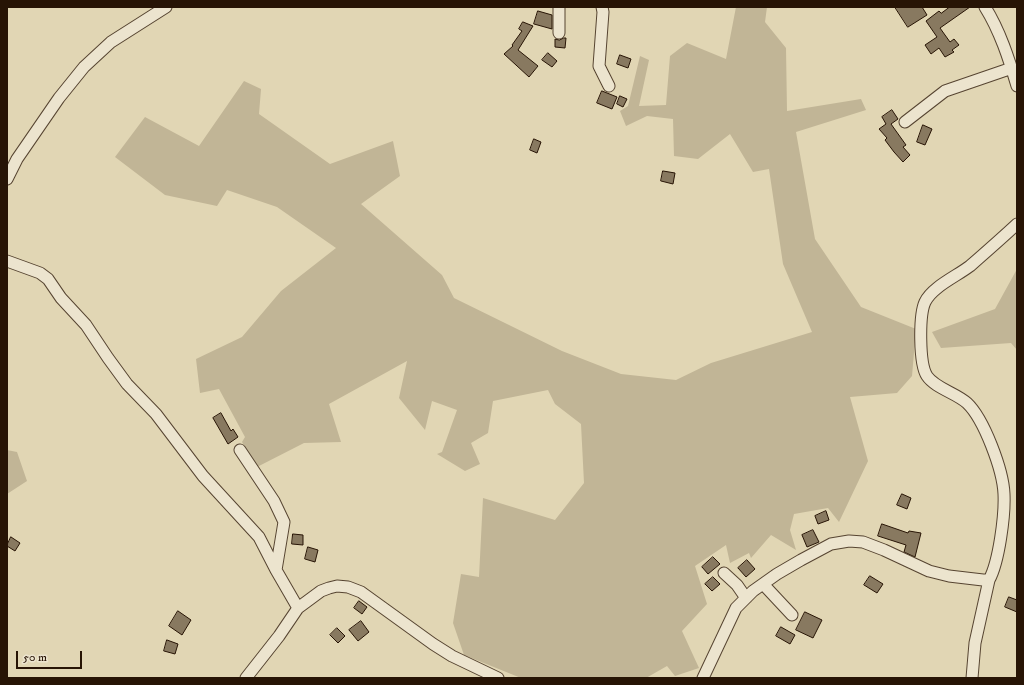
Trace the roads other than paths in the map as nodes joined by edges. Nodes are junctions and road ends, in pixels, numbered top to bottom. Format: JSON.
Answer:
{"nodes":[{"id":1,"x":166,"y":7,"type":"edge"},
{"id":2,"x":559,"y":7,"type":"edge"},
{"id":3,"x":602,"y":7,"type":"edge"},
{"id":4,"x":985,"y":7,"type":"edge"},
{"id":5,"x":559,"y":33,"type":"dead end"},
{"id":6,"x":1012,"y":68,"type":"junction"},
{"id":7,"x":609,"y":86,"type":"dead end"},
{"id":8,"x":1017,"y":86,"type":"edge"},
{"id":9,"x":905,"y":122,"type":"dead end"},
{"id":10,"x":7,"y":179,"type":"edge"},
{"id":11,"x":1017,"y":224,"type":"edge"},
{"id":12,"x":7,"y":261,"type":"edge"},
{"id":13,"x":240,"y":450,"type":"dead end"},
{"id":14,"x":276,"y":570,"type":"junction"},
{"id":15,"x":724,"y":573,"type":"dead end"},
{"id":16,"x":989,"y":580,"type":"junction"},
{"id":17,"x":763,"y":584,"type":"junction"},
{"id":18,"x":746,"y":598,"type":"junction"},
{"id":19,"x":298,"y":608,"type":"junction"},
{"id":20,"x":792,"y":615,"type":"dead end"},
{"id":21,"x":246,"y":678,"type":"edge"},
{"id":22,"x":498,"y":678,"type":"edge"},
{"id":23,"x":703,"y":678,"type":"edge"},
{"id":24,"x":972,"y":678,"type":"edge"}],
"edges":[{"from":1,"to":10,"type":"street"},
{"from":2,"to":5,"type":"street"},
{"from":3,"to":7,"type":"street"},
{"from":4,"to":6,"type":"street"},
{"from":6,"to":8,"type":"street"},
{"from":6,"to":9,"type":"street"},
{"from":11,"to":16,"type":"street"},
{"from":12,"to":14,"type":"street"},
{"from":13,"to":14,"type":"street"},
{"from":14,"to":19,"type":"street"},
{"from":15,"to":18,"type":"street"},
{"from":16,"to":17,"type":"street"},
{"from":16,"to":24,"type":"street"},
{"from":17,"to":18,"type":"street"},
{"from":17,"to":20,"type":"street"},
{"from":18,"to":23,"type":"street"},
{"from":19,"to":21,"type":"street"},
{"from":19,"to":22,"type":"street"}]}
